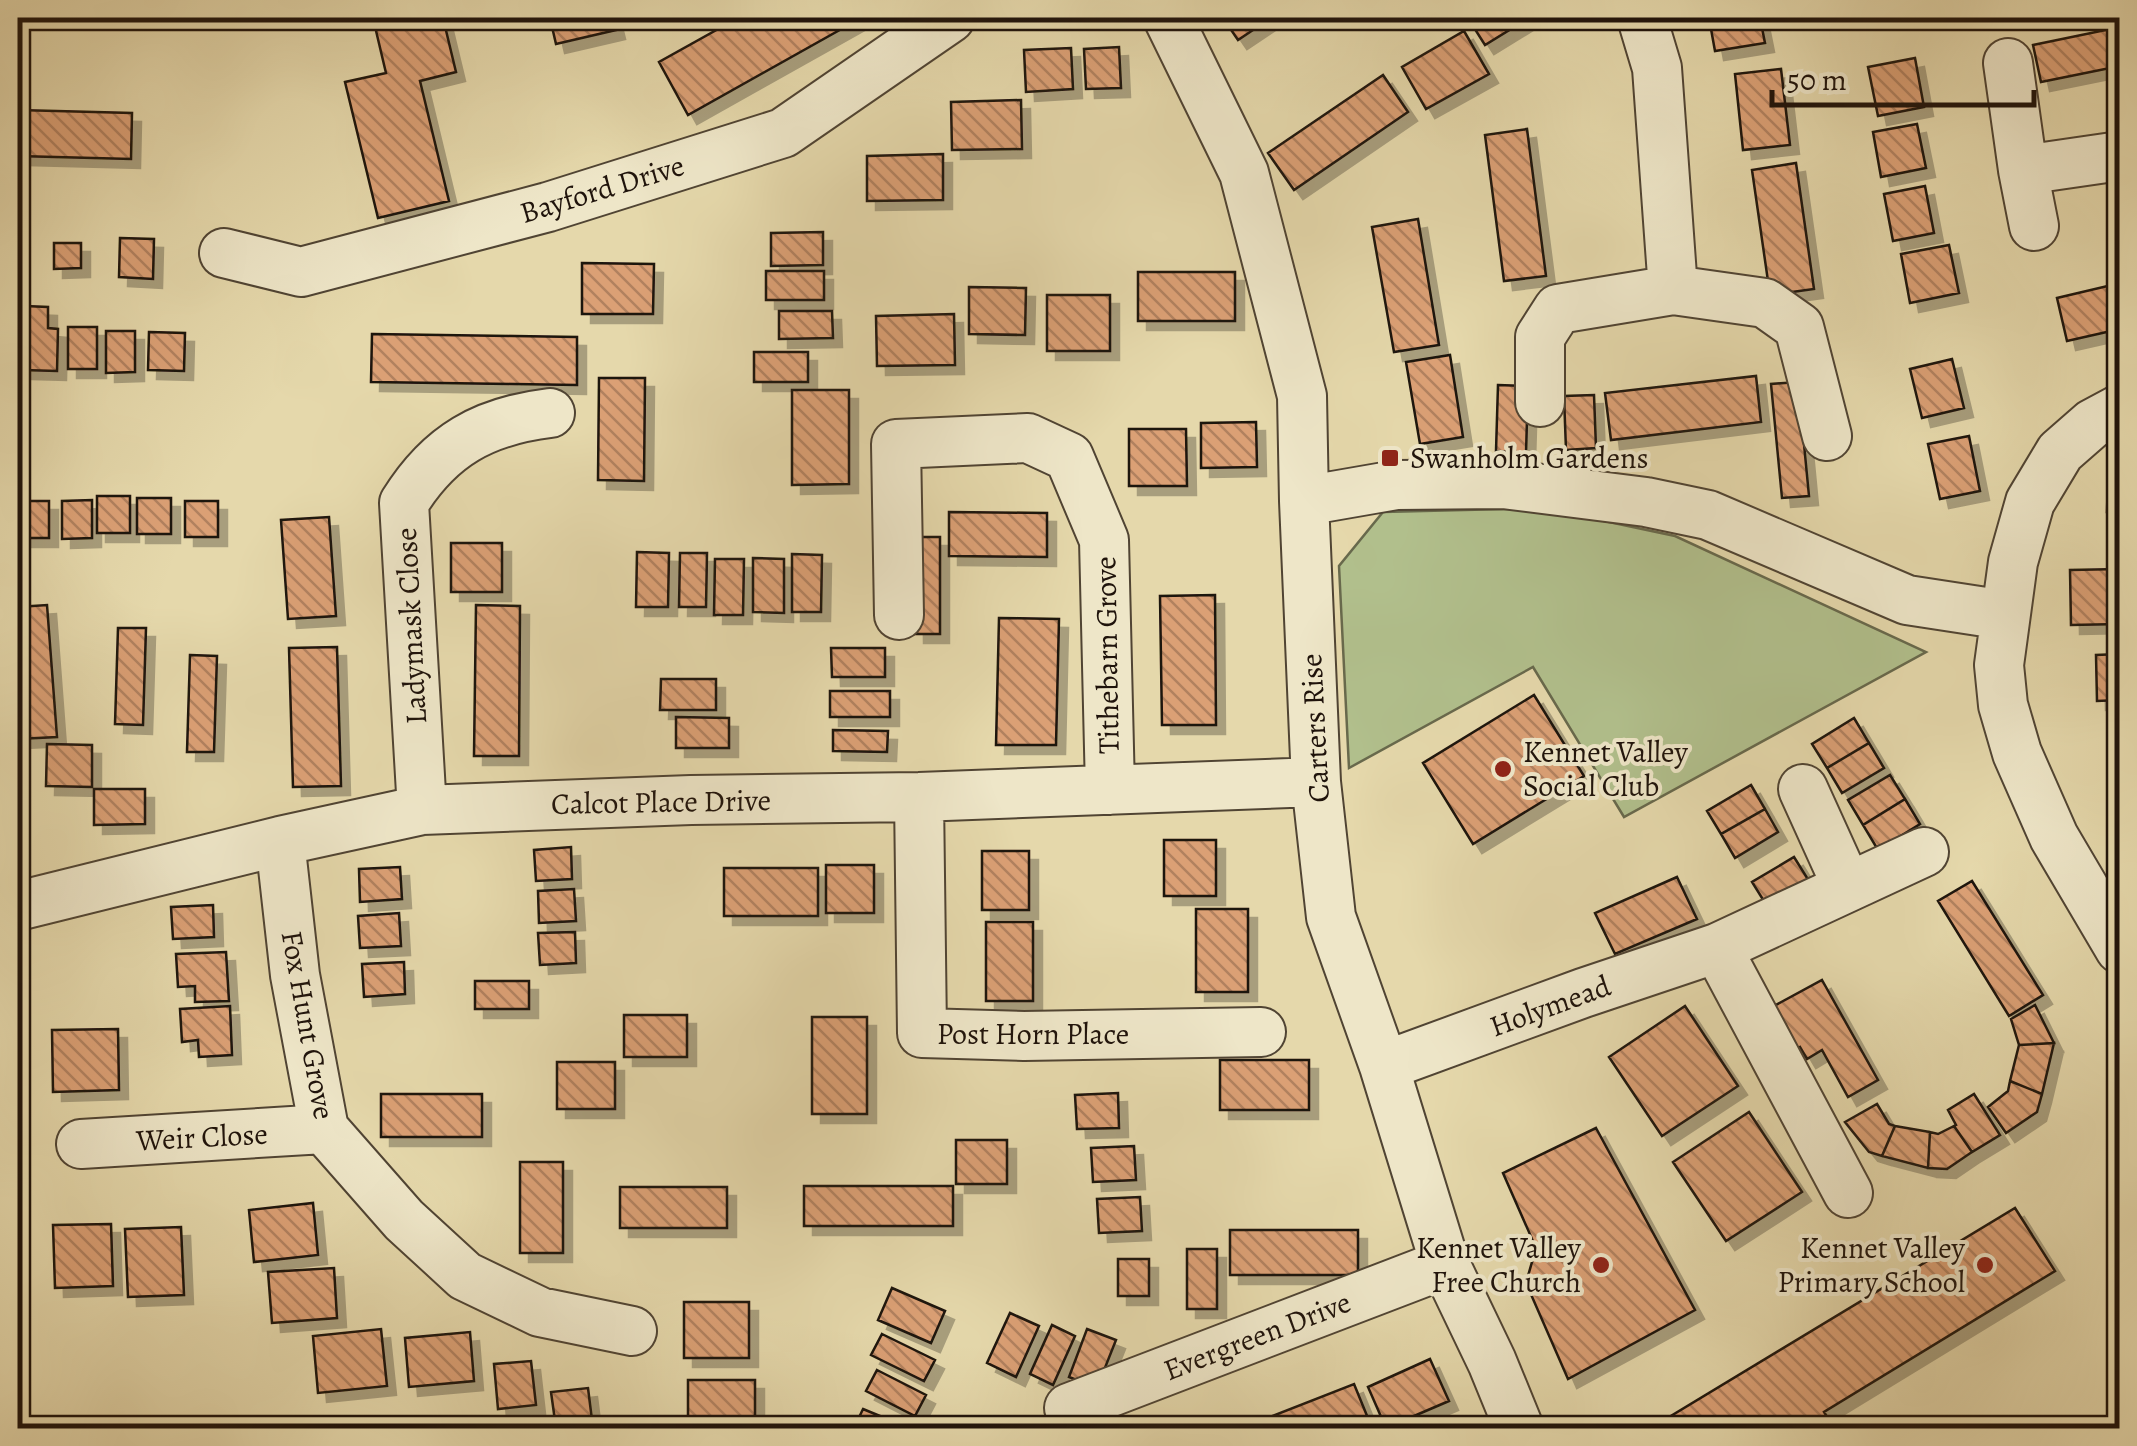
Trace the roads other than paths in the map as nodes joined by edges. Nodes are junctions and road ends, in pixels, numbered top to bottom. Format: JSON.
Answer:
{"nodes":[{"id":1,"x":950,"y":18,"type":"edge"},
{"id":2,"x":1168,"y":18,"type":"edge"},
{"id":3,"x":1642,"y":18,"type":"edge"},
{"id":4,"x":2008,"y":63,"type":"dead end"},
{"id":5,"x":2120,"y":156,"type":"edge"},
{"id":6,"x":2023,"y":170,"type":"junction"},
{"id":7,"x":2034,"y":226,"type":"dead end"},
{"id":8,"x":224,"y":254,"type":"dead end"},
{"id":9,"x":1673,"y":290,"type":"junction"},
{"id":10,"x":1540,"y":402,"type":"dead end"},
{"id":11,"x":2120,"y":409,"type":"edge"},
{"id":12,"x":550,"y":413,"type":"dead end"},
{"id":13,"x":1827,"y":436,"type":"dead end"},
{"id":14,"x":1304,"y":500,"type":"junction"},
{"id":15,"x":899,"y":615,"type":"dead end"},
{"id":16,"x":2005,"y":615,"type":"junction"},
{"id":17,"x":1316,"y":782,"type":"junction"},
{"id":18,"x":1803,"y":789,"type":"dead end"},
{"id":19,"x":1110,"y":790,"type":"junction"},
{"id":20,"x":918,"y":798,"type":"junction"},
{"id":21,"x":422,"y":810,"type":"junction"},
{"id":22,"x":280,"y":841,"type":"junction"},
{"id":23,"x":1924,"y":852,"type":"dead end"},
{"id":24,"x":1846,"y":886,"type":"junction"},
{"id":25,"x":18,"y":906,"type":"edge"},
{"id":26,"x":1717,"y":948,"type":"junction"},
{"id":27,"x":2120,"y":950,"type":"edge"},
{"id":28,"x":1261,"y":1032,"type":"dead end"},
{"id":29,"x":1384,"y":1066,"type":"junction"},
{"id":30,"x":324,"y":1130,"type":"junction"},
{"id":31,"x":81,"y":1144,"type":"dead end"},
{"id":32,"x":1848,"y":1193,"type":"dead end"},
{"id":33,"x":1446,"y":1264,"type":"junction"},
{"id":34,"x":632,"y":1331,"type":"dead end"},
{"id":35,"x":1069,"y":1408,"type":"dead end"},
{"id":36,"x":1519,"y":1428,"type":"edge"}],
"edges":[{"from":1,"to":8,"type":"street","name":"Bayford Drive"},
{"from":2,"to":14,"type":"street","name":"Carters Rise"},
{"from":3,"to":9,"type":"street"},
{"from":4,"to":6,"type":"street"},
{"from":5,"to":6,"type":"street"},
{"from":6,"to":7,"type":"street"},
{"from":9,"to":10,"type":"street"},
{"from":9,"to":13,"type":"street"},
{"from":11,"to":16,"type":"street"},
{"from":12,"to":21,"type":"street","name":"Ladymask Close"},
{"from":14,"to":16,"type":"street"},
{"from":14,"to":17,"type":"street","name":"Carters Rise"},
{"from":15,"to":19,"type":"street","name":"Tithebarn Grove"},
{"from":16,"to":27,"type":"street"},
{"from":17,"to":19,"type":"street","name":"Calcot Place Drive"},
{"from":17,"to":29,"type":"street","name":"Carters Rise"},
{"from":18,"to":24,"type":"street"},
{"from":19,"to":20,"type":"street","name":"Calcot Place Drive"},
{"from":20,"to":21,"type":"street","name":"Calcot Place Drive"},
{"from":20,"to":28,"type":"street","name":"Post Horn Place"},
{"from":21,"to":22,"type":"street","name":"Calcot Place Drive"},
{"from":22,"to":25,"type":"street","name":"Calcot Place Drive"},
{"from":22,"to":30,"type":"street","name":"Fox Hunt Grove"},
{"from":23,"to":24,"type":"street","name":"Holymead"},
{"from":24,"to":26,"type":"street","name":"Holymead"},
{"from":26,"to":29,"type":"street","name":"Holymead"},
{"from":26,"to":32,"type":"street"},
{"from":29,"to":33,"type":"street","name":"Carters Rise"},
{"from":30,"to":31,"type":"street","name":"Weir Close"},
{"from":30,"to":34,"type":"street","name":"Fox Hunt Grove"},
{"from":33,"to":35,"type":"street","name":"Evergreen Drive"},
{"from":33,"to":36,"type":"street","name":"Carters Rise"}]}
